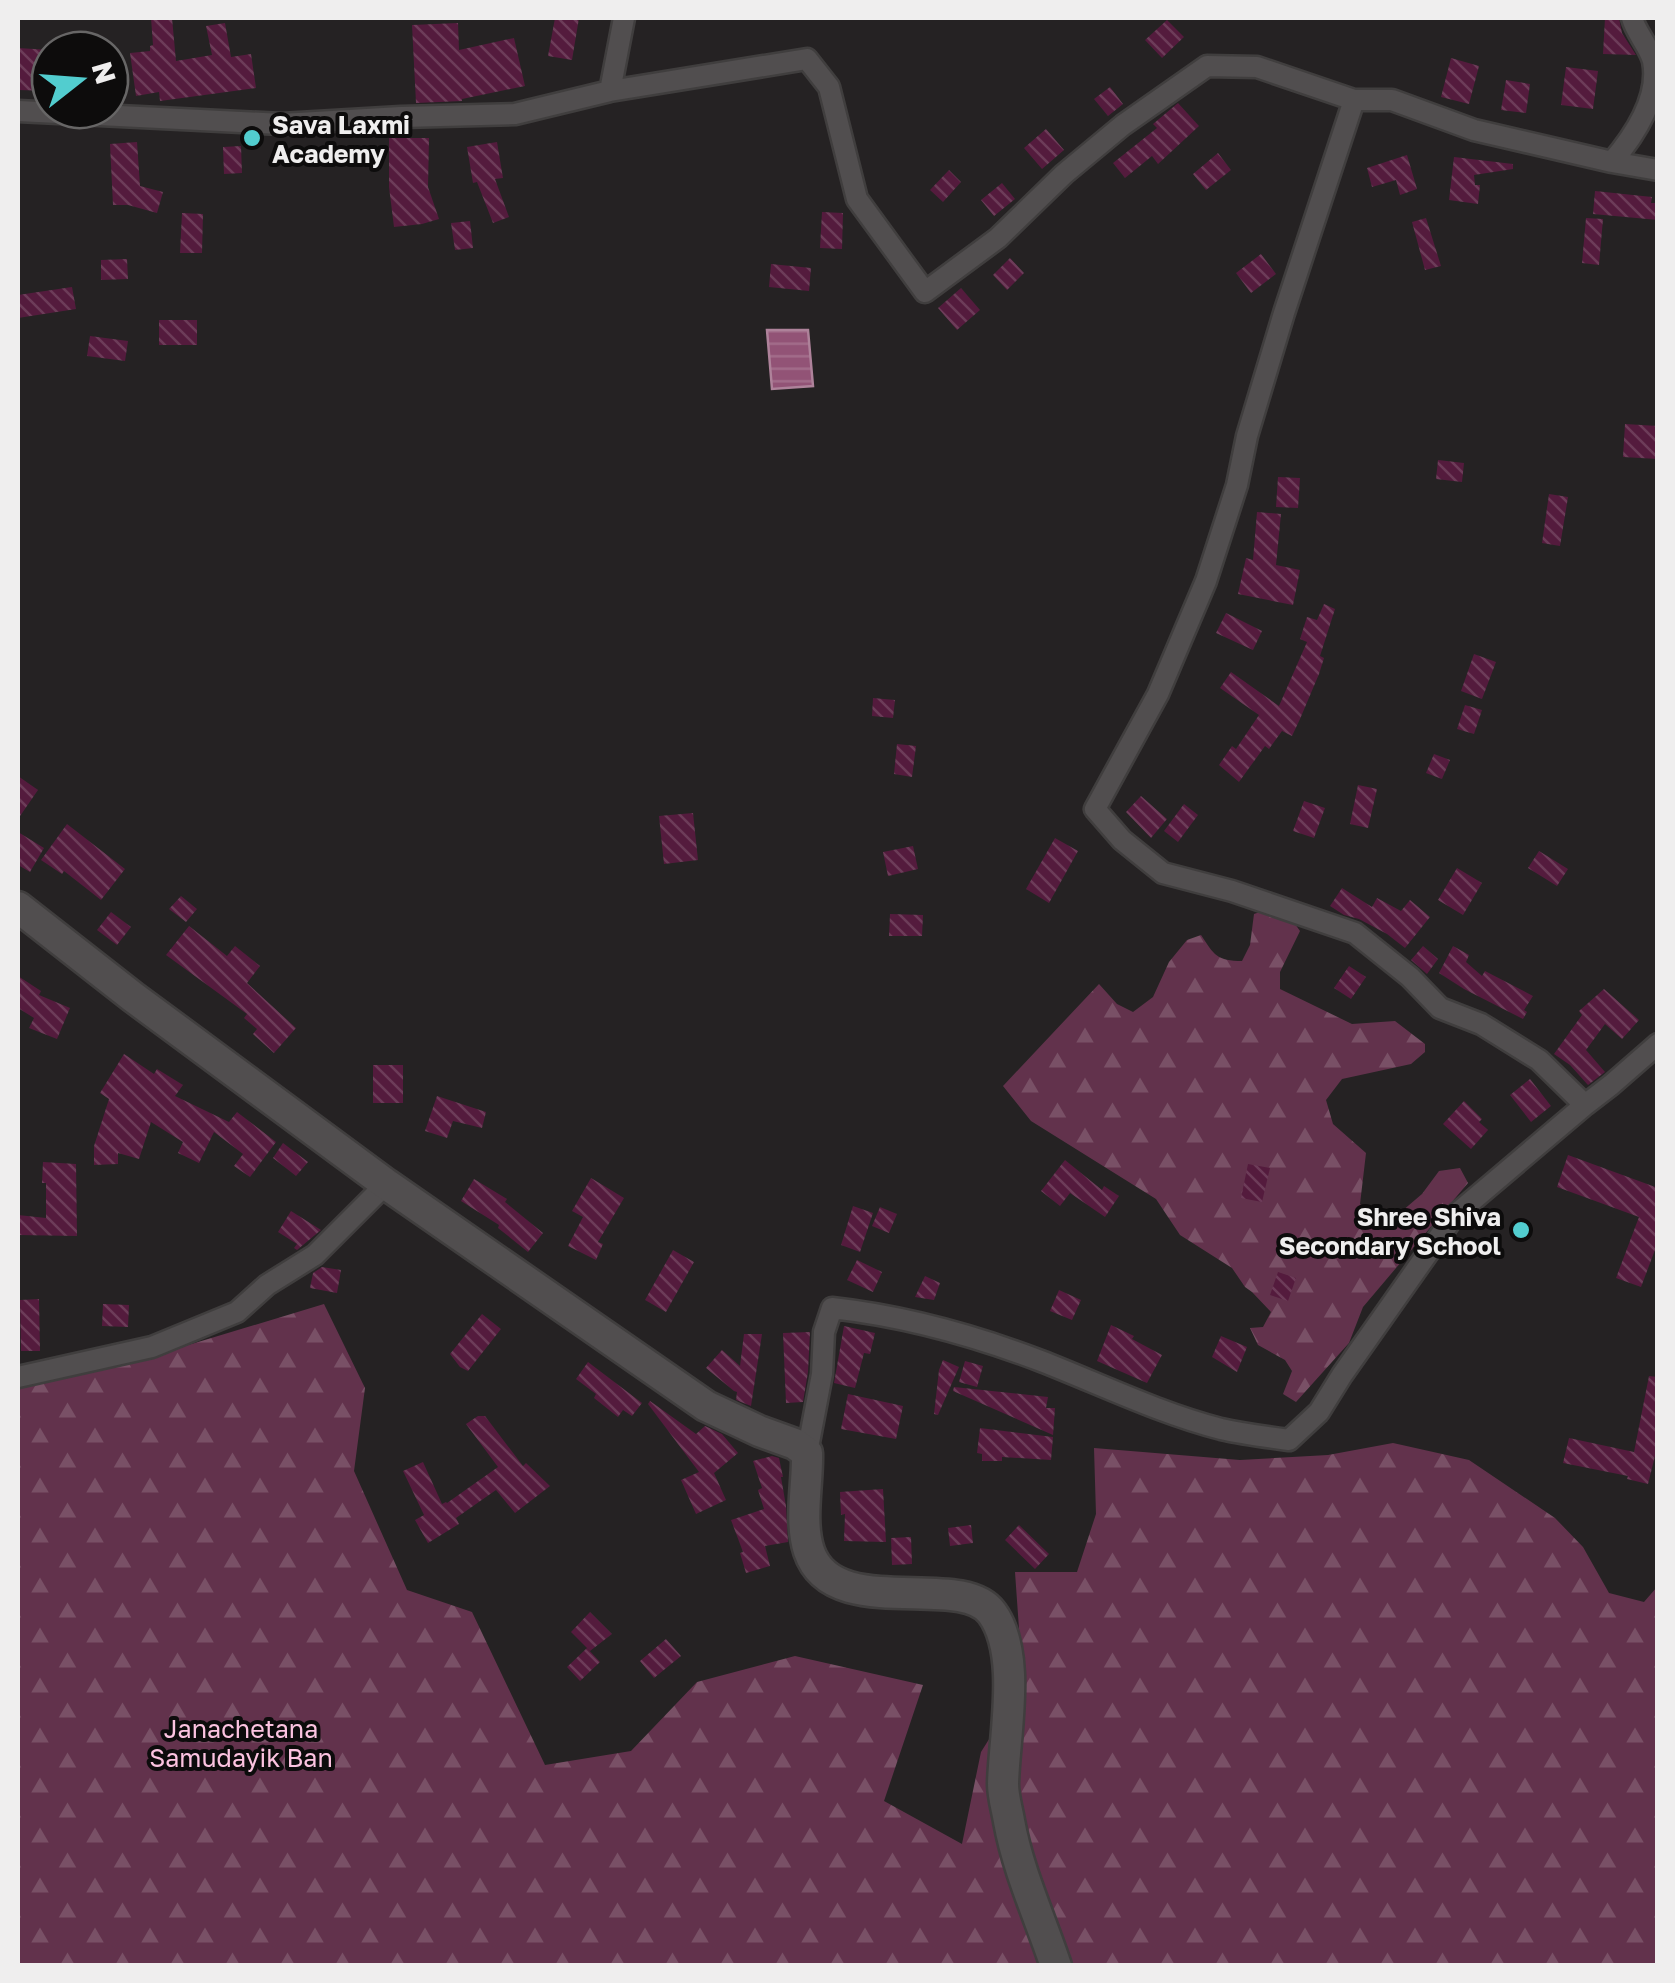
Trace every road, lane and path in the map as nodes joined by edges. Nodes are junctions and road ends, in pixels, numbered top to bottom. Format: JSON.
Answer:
{"nodes":[{"id":1,"x":624,"y":18,"type":"edge"},
{"id":2,"x":1632,"y":18,"type":"edge"},
{"id":3,"x":610,"y":91,"type":"junction"},
{"id":4,"x":1354,"y":100,"type":"junction"},
{"id":5,"x":18,"y":111,"type":"edge"},
{"id":6,"x":1612,"y":162,"type":"junction"},
{"id":7,"x":1658,"y":170,"type":"edge"},
{"id":8,"x":18,"y":907,"type":"edge"},
{"id":9,"x":1658,"y":1044,"type":"edge"},
{"id":10,"x":1585,"y":1105,"type":"junction"},
{"id":11,"x":386,"y":1184,"type":"junction"},
{"id":12,"x":18,"y":1377,"type":"edge"},
{"id":13,"x":807,"y":1453,"type":"junction"},
{"id":14,"x":1056,"y":1966,"type":"edge"}],
"edges":[{"from":1,"to":3,"type":"street"},
{"from":2,"to":6,"type":"street"},
{"from":3,"to":4,"type":"street"},
{"from":3,"to":5,"type":"street"},
{"from":4,"to":6,"type":"street"},
{"from":4,"to":10,"type":"street"},
{"from":6,"to":7,"type":"street"},
{"from":8,"to":11,"type":"street"},
{"from":9,"to":10,"type":"street"},
{"from":10,"to":13,"type":"street"},
{"from":11,"to":12,"type":"street"},
{"from":11,"to":13,"type":"street"},
{"from":13,"to":14,"type":"street"}]}
